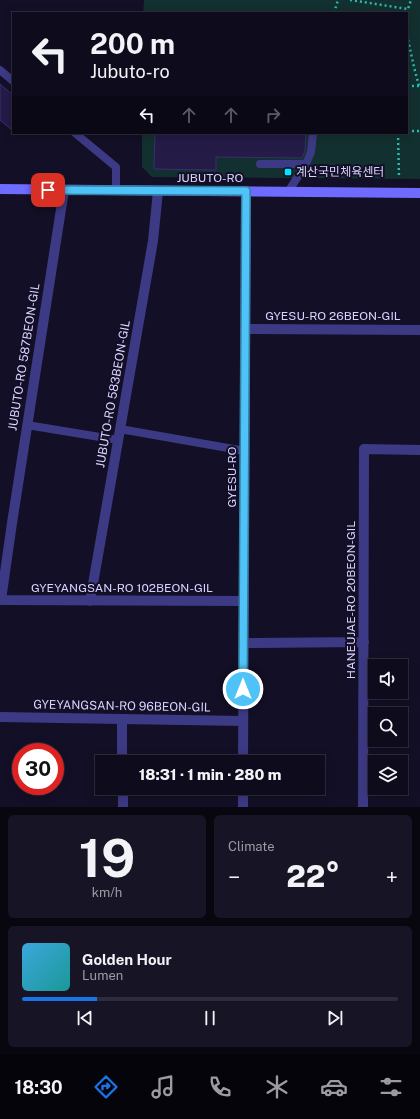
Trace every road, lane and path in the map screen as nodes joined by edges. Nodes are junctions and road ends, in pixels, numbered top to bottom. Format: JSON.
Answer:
{"nodes":[{"id":1,"x":338,"y":0,"type":"edge"},
{"id":2,"x":350,"y":0,"type":"edge"},
{"id":3,"x":411,"y":0,"type":"edge"},
{"id":4,"x":408,"y":9,"type":"junction"},
{"id":5,"x":334,"y":12,"type":"edge"},
{"id":6,"x":408,"y":12,"type":"edge"},
{"id":7,"x":408,"y":40,"type":"edge"},
{"id":8,"x":0,"y":70,"type":"edge"},
{"id":9,"x":12,"y":80,"type":"edge"},
{"id":10,"x":408,"y":86,"type":"edge"},
{"id":11,"x":420,"y":86,"type":"edge"},
{"id":12,"x":408,"y":131,"type":"edge"},
{"id":13,"x":420,"y":131,"type":"edge"},
{"id":14,"x":76,"y":134,"type":"edge"},
{"id":15,"x":313,"y":134,"type":"edge"},
{"id":16,"x":398,"y":134,"type":"edge"},
{"id":17,"x":260,"y":164,"type":"dead end"},
{"id":18,"x":306,"y":164,"type":"junction"},
{"id":19,"x":398,"y":178,"type":"dead end"},
{"id":20,"x":0,"y":189,"type":"edge"},
{"id":21,"x":64,"y":190,"type":"junction"},
{"id":22,"x":116,"y":190,"type":"junction"},
{"id":23,"x":158,"y":191,"type":"junction"},
{"id":24,"x":246,"y":191,"type":"junction"},
{"id":25,"x":288,"y":192,"type":"junction"},
{"id":26,"x":420,"y":193,"type":"edge"},
{"id":27,"x":245,"y":329,"type":"junction"},
{"id":28,"x":420,"y":330,"type":"edge"},
{"id":29,"x":27,"y":425,"type":"junction"},
{"id":30,"x":120,"y":430,"type":"junction"},
{"id":31,"x":118,"y":440,"type":"junction"},
{"id":32,"x":420,"y":450,"type":"edge"},
{"id":33,"x":245,"y":451,"type":"junction"},
{"id":34,"x":1,"y":600,"type":"edge"},
{"id":35,"x":90,"y":601,"type":"junction"},
{"id":36,"x":244,"y":601,"type":"junction"},
{"id":37,"x":364,"y":642,"type":"junction"},
{"id":38,"x":244,"y":643,"type":"junction"},
{"id":39,"x":0,"y":717,"type":"edge"},
{"id":40,"x":122,"y":719,"type":"junction"},
{"id":41,"x":243,"y":721,"type":"junction"},
{"id":42,"x":122,"y":755,"type":"edge"},
{"id":43,"x":243,"y":755,"type":"edge"},
{"id":44,"x":123,"y":795,"type":"edge"},
{"id":45,"x":243,"y":795,"type":"edge"},
{"id":46,"x":123,"y":807,"type":"edge"},
{"id":47,"x":242,"y":807,"type":"edge"},
{"id":48,"x":363,"y":807,"type":"edge"}],
"edges":[{"from":1,"to":5,"type":"path"},
{"from":2,"to":4,"type":"path"},
{"from":3,"to":4,"type":"path"},
{"from":4,"to":6,"type":"path"},
{"from":7,"to":11,"type":"path"},
{"from":8,"to":9,"type":"lane"},
{"from":10,"to":11,"type":"path"},
{"from":12,"to":13,"type":"path"},
{"from":14,"to":22,"type":"lane"},
{"from":15,"to":18,"type":"lane"},
{"from":16,"to":19,"type":"path"},
{"from":17,"to":18,"type":"lane"},
{"from":18,"to":25,"type":"lane"},
{"from":20,"to":21,"type":"main road","name":"JUBUTO-RO"},
{"from":21,"to":22,"type":"main road","name":"JUBUTO-RO"},
{"from":21,"to":29,"type":"street","name":"JUBUTO-RO 587BEON-GIL"},
{"from":22,"to":23,"type":"main road","name":"JUBUTO-RO"},
{"from":23,"to":24,"type":"main road","name":"JUBUTO-RO"},
{"from":23,"to":30,"type":"street","name":"JUBUTO-RO 583BEON-GIL"},
{"from":24,"to":25,"type":"main road","name":"JUBUTO-RO"},
{"from":24,"to":27,"type":"street","name":"GYESU-RO"},
{"from":25,"to":26,"type":"main road","name":"JUBUTO-RO"},
{"from":27,"to":28,"type":"street","name":"GYESU-RO 26BEON-GIL"},
{"from":27,"to":33,"type":"street","name":"GYESU-RO"},
{"from":29,"to":31,"type":"lane"},
{"from":29,"to":34,"type":"street","name":"JUBUTO-RO 587BEON-GIL"},
{"from":30,"to":31,"type":"street","name":"JUBUTO-RO 583BEON-GIL"},
{"from":30,"to":33,"type":"lane"},
{"from":31,"to":35,"type":"street","name":"JUBUTO-RO 583BEON-GIL"},
{"from":32,"to":37,"type":"street","name":"HANEUJAE-RO 20BEON-GIL"},
{"from":33,"to":36,"type":"street","name":"GYESU-RO"},
{"from":34,"to":35,"type":"street","name":"GYEYANGSAN-RO 102BEON-GIL"},
{"from":35,"to":36,"type":"street","name":"GYEYANGSAN-RO 102BEON-GIL"},
{"from":36,"to":38,"type":"street","name":"GYESU-RO"},
{"from":37,"to":38,"type":"street"},
{"from":37,"to":48,"type":"street","name":"HANEUJAE-RO 20BEON-GIL"},
{"from":38,"to":41,"type":"street","name":"GYESU-RO"},
{"from":39,"to":40,"type":"street","name":"GYEYANGSAN-RO 96BEON-GIL"},
{"from":40,"to":41,"type":"street","name":"GYEYANGSAN-RO 96BEON-GIL"},
{"from":40,"to":42,"type":"street"},
{"from":41,"to":43,"type":"street","name":"GYESU-RO"},
{"from":44,"to":46,"type":"street"},
{"from":45,"to":47,"type":"street"}]}
